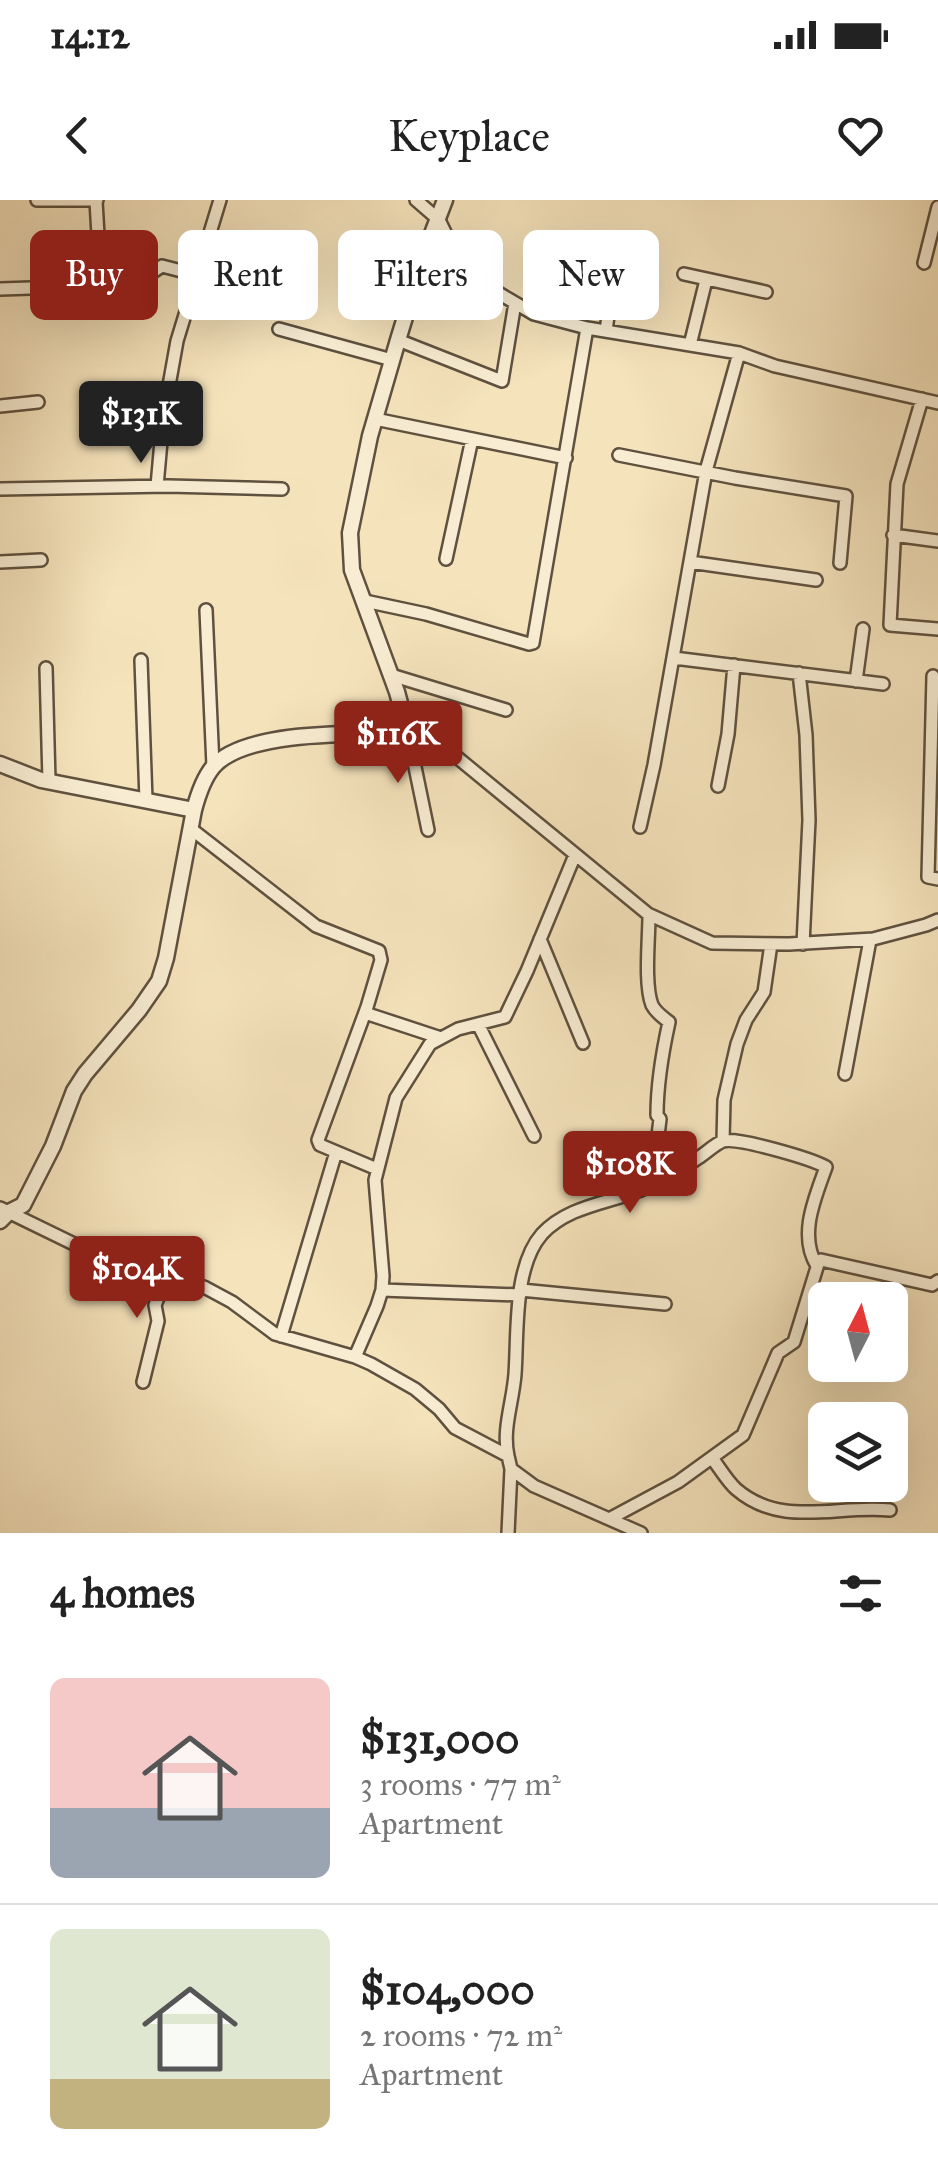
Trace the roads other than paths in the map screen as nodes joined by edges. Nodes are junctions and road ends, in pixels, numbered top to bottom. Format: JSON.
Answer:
{"nodes":[{"id":1,"x":37,"y":200,"type":"edge"},
{"id":2,"x":96,"y":200,"type":"edge"},
{"id":3,"x":220,"y":200,"type":"edge"},
{"id":4,"x":416,"y":200,"type":"edge"},
{"id":5,"x":445,"y":200,"type":"edge"},
{"id":6,"x":938,"y":206,"type":"edge"},
{"id":7,"x":439,"y":220,"type":"junction"},
{"id":8,"x":98,"y":230,"type":"edge"},
{"id":9,"x":211,"y":230,"type":"edge"},
{"id":10,"x":924,"y":263,"type":"dead end"},
{"id":11,"x":684,"y":274,"type":"dead end"},
{"id":12,"x":706,"y":280,"type":"junction"},
{"id":13,"x":30,"y":288,"type":"edge"},
{"id":14,"x":0,"y":289,"type":"edge"},
{"id":15,"x":766,"y":292,"type":"dead end"},
{"id":16,"x":515,"y":303,"type":"junction"},
{"id":17,"x":183,"y":320,"type":"edge"},
{"id":18,"x":607,"y":320,"type":"edge"},
{"id":19,"x":587,"y":328,"type":"junction"},
{"id":20,"x":279,"y":329,"type":"dead end"},
{"id":21,"x":606,"y":331,"type":"junction"},
{"id":22,"x":398,"y":340,"type":"junction"},
{"id":23,"x":690,"y":345,"type":"junction"},
{"id":24,"x":739,"y":353,"type":"junction"},
{"id":25,"x":392,"y":360,"type":"junction"},
{"id":26,"x":922,"y":400,"type":"junction"},
{"id":27,"x":38,"y":402,"type":"dead end"},
{"id":28,"x":938,"y":403,"type":"edge"},
{"id":29,"x":0,"y":406,"type":"edge"},
{"id":30,"x":375,"y":419,"type":"junction"},
{"id":31,"x":472,"y":439,"type":"junction"},
{"id":32,"x":619,"y":455,"type":"dead end"},
{"id":33,"x":566,"y":458,"type":"junction"},
{"id":34,"x":706,"y":471,"type":"junction"},
{"id":35,"x":157,"y":486,"type":"junction"},
{"id":36,"x":0,"y":489,"type":"edge"},
{"id":37,"x":282,"y":489,"type":"dead end"},
{"id":38,"x":894,"y":536,"type":"junction"},
{"id":39,"x":938,"y":542,"type":"edge"},
{"id":40,"x":446,"y":559,"type":"dead end"},
{"id":41,"x":41,"y":560,"type":"dead end"},
{"id":42,"x":0,"y":562,"type":"edge"},
{"id":43,"x":690,"y":562,"type":"junction"},
{"id":44,"x":840,"y":563,"type":"dead end"},
{"id":45,"x":816,"y":580,"type":"dead end"},
{"id":46,"x":365,"y":602,"type":"junction"},
{"id":47,"x":206,"y":610,"type":"dead end"},
{"id":48,"x":864,"y":629,"type":"dead end"},
{"id":49,"x":938,"y":629,"type":"edge"},
{"id":50,"x":674,"y":658,"type":"junction"},
{"id":51,"x":141,"y":660,"type":"dead end"},
{"id":52,"x":734,"y":665,"type":"junction"},
{"id":53,"x":46,"y":668,"type":"dead end"},
{"id":54,"x":799,"y":673,"type":"junction"},
{"id":55,"x":391,"y":675,"type":"junction"},
{"id":56,"x":933,"y":676,"type":"dead end"},
{"id":57,"x":856,"y":680,"type":"junction"},
{"id":58,"x":884,"y":684,"type":"dead end"},
{"id":59,"x":506,"y":710,"type":"dead end"},
{"id":60,"x":404,"y":712,"type":"junction"},
{"id":61,"x":408,"y":733,"type":"junction"},
{"id":62,"x":0,"y":764,"type":"edge"},
{"id":63,"x":214,"y":766,"type":"junction"},
{"id":64,"x":49,"y":781,"type":"junction"},
{"id":65,"x":718,"y":786,"type":"dead end"},
{"id":66,"x":146,"y":800,"type":"junction"},
{"id":67,"x":194,"y":810,"type":"junction"},
{"id":68,"x":640,"y":827,"type":"dead end"},
{"id":69,"x":190,"y":828,"type":"junction"},
{"id":70,"x":428,"y":830,"type":"dead end"},
{"id":71,"x":575,"y":855,"type":"junction"},
{"id":72,"x":938,"y":879,"type":"edge"},
{"id":73,"x":650,"y":915,"type":"junction"},
{"id":74,"x":938,"y":920,"type":"edge"},
{"id":75,"x":540,"y":939,"type":"junction"},
{"id":76,"x":870,"y":940,"type":"junction"},
{"id":77,"x":771,"y":944,"type":"junction"},
{"id":78,"x":804,"y":944,"type":"junction"},
{"id":79,"x":365,"y":1013,"type":"junction"},
{"id":80,"x":478,"y":1024,"type":"junction"},
{"id":81,"x":441,"y":1038,"type":"junction"},
{"id":82,"x":583,"y":1043,"type":"dead end"},
{"id":83,"x":845,"y":1074,"type":"dead end"},
{"id":84,"x":534,"y":1136,"type":"dead end"},
{"id":85,"x":723,"y":1141,"type":"junction"},
{"id":86,"x":336,"y":1152,"type":"junction"},
{"id":87,"x":378,"y":1169,"type":"junction"},
{"id":88,"x":652,"y":1186,"type":"junction"},
{"id":89,"x":3,"y":1214,"type":"edge"},
{"id":90,"x":818,"y":1266,"type":"junction"},
{"id":91,"x":168,"y":1274,"type":"junction"},
{"id":92,"x":938,"y":1281,"type":"edge"},
{"id":93,"x":382,"y":1290,"type":"junction"},
{"id":94,"x":521,"y":1292,"type":"junction"},
{"id":95,"x":665,"y":1304,"type":"dead end"},
{"id":96,"x":281,"y":1336,"type":"junction"},
{"id":97,"x":355,"y":1357,"type":"junction"},
{"id":98,"x":144,"y":1382,"type":"dead end"},
{"id":99,"x":712,"y":1458,"type":"junction"},
{"id":100,"x":509,"y":1463,"type":"junction"},
{"id":101,"x":890,"y":1510,"type":"dead end"},
{"id":102,"x":609,"y":1519,"type":"junction"},
{"id":103,"x":632,"y":1531,"type":"edge"},
{"id":104,"x":508,"y":1533,"type":"edge"}],
"edges":[{"from":1,"to":2,"type":"street"},
{"from":2,"to":8,"type":"street"},
{"from":3,"to":9,"type":"street"},
{"from":4,"to":7,"type":"street"},
{"from":5,"to":7,"type":"street"},
{"from":6,"to":10,"type":"street"},
{"from":7,"to":16,"type":"street"},
{"from":7,"to":22,"type":"street"},
{"from":11,"to":12,"type":"street"},
{"from":12,"to":15,"type":"street"},
{"from":12,"to":23,"type":"street"},
{"from":13,"to":14,"type":"street"},
{"from":16,"to":19,"type":"street"},
{"from":16,"to":22,"type":"street"},
{"from":17,"to":35,"type":"street"},
{"from":18,"to":21,"type":"street"},
{"from":19,"to":21,"type":"street"},
{"from":19,"to":33,"type":"street"},
{"from":20,"to":25,"type":"street"},
{"from":21,"to":23,"type":"street"},
{"from":22,"to":25,"type":"street"},
{"from":23,"to":24,"type":"street"},
{"from":24,"to":26,"type":"street"},
{"from":24,"to":34,"type":"street"},
{"from":25,"to":30,"type":"street"},
{"from":26,"to":28,"type":"street"},
{"from":26,"to":38,"type":"street"},
{"from":27,"to":29,"type":"street"},
{"from":30,"to":31,"type":"street"},
{"from":30,"to":46,"type":"street"},
{"from":31,"to":33,"type":"street"},
{"from":31,"to":40,"type":"street"},
{"from":32,"to":34,"type":"street"},
{"from":33,"to":46,"type":"street"},
{"from":34,"to":43,"type":"street"},
{"from":34,"to":44,"type":"street"},
{"from":35,"to":36,"type":"street"},
{"from":35,"to":37,"type":"street"},
{"from":38,"to":39,"type":"street"},
{"from":38,"to":49,"type":"street"},
{"from":41,"to":42,"type":"street"},
{"from":43,"to":45,"type":"street"},
{"from":43,"to":50,"type":"street"},
{"from":46,"to":55,"type":"street"},
{"from":47,"to":63,"type":"street"},
{"from":48,"to":57,"type":"street"},
{"from":50,"to":52,"type":"street"},
{"from":50,"to":68,"type":"street"},
{"from":51,"to":66,"type":"street"},
{"from":52,"to":54,"type":"street"},
{"from":52,"to":65,"type":"street"},
{"from":53,"to":64,"type":"street"},
{"from":54,"to":57,"type":"street"},
{"from":54,"to":78,"type":"street"},
{"from":55,"to":59,"type":"street"},
{"from":55,"to":60,"type":"street"},
{"from":56,"to":72,"type":"street"},
{"from":57,"to":58,"type":"street"},
{"from":60,"to":61,"type":"street"},
{"from":60,"to":71,"type":"street"},
{"from":61,"to":63,"type":"street"},
{"from":61,"to":70,"type":"street"},
{"from":62,"to":64,"type":"street"},
{"from":63,"to":67,"type":"street"},
{"from":64,"to":66,"type":"street"},
{"from":66,"to":67,"type":"street"},
{"from":67,"to":69,"type":"street"},
{"from":69,"to":79,"type":"street"},
{"from":69,"to":89,"type":"street"},
{"from":71,"to":73,"type":"street"},
{"from":71,"to":75,"type":"street"},
{"from":73,"to":77,"type":"street"},
{"from":73,"to":88,"type":"street"},
{"from":74,"to":76,"type":"street"},
{"from":75,"to":80,"type":"street"},
{"from":75,"to":82,"type":"street"},
{"from":76,"to":78,"type":"street"},
{"from":76,"to":83,"type":"street"},
{"from":77,"to":78,"type":"street"},
{"from":77,"to":85,"type":"street"},
{"from":79,"to":81,"type":"street"},
{"from":79,"to":86,"type":"street"},
{"from":80,"to":81,"type":"street"},
{"from":80,"to":84,"type":"street"},
{"from":81,"to":87,"type":"street"},
{"from":85,"to":88,"type":"street"},
{"from":85,"to":90,"type":"street"},
{"from":86,"to":87,"type":"street"},
{"from":86,"to":96,"type":"street"},
{"from":87,"to":93,"type":"street"},
{"from":88,"to":94,"type":"street"},
{"from":89,"to":91,"type":"street"},
{"from":90,"to":92,"type":"street"},
{"from":90,"to":99,"type":"street"},
{"from":91,"to":96,"type":"street"},
{"from":91,"to":98,"type":"street"},
{"from":93,"to":94,"type":"street"},
{"from":93,"to":97,"type":"street"},
{"from":94,"to":95,"type":"street"},
{"from":94,"to":100,"type":"street"},
{"from":96,"to":97,"type":"street"},
{"from":97,"to":100,"type":"street"},
{"from":99,"to":101,"type":"street"},
{"from":99,"to":102,"type":"street"},
{"from":100,"to":102,"type":"street"},
{"from":100,"to":104,"type":"street"},
{"from":102,"to":103,"type":"street"}]}
